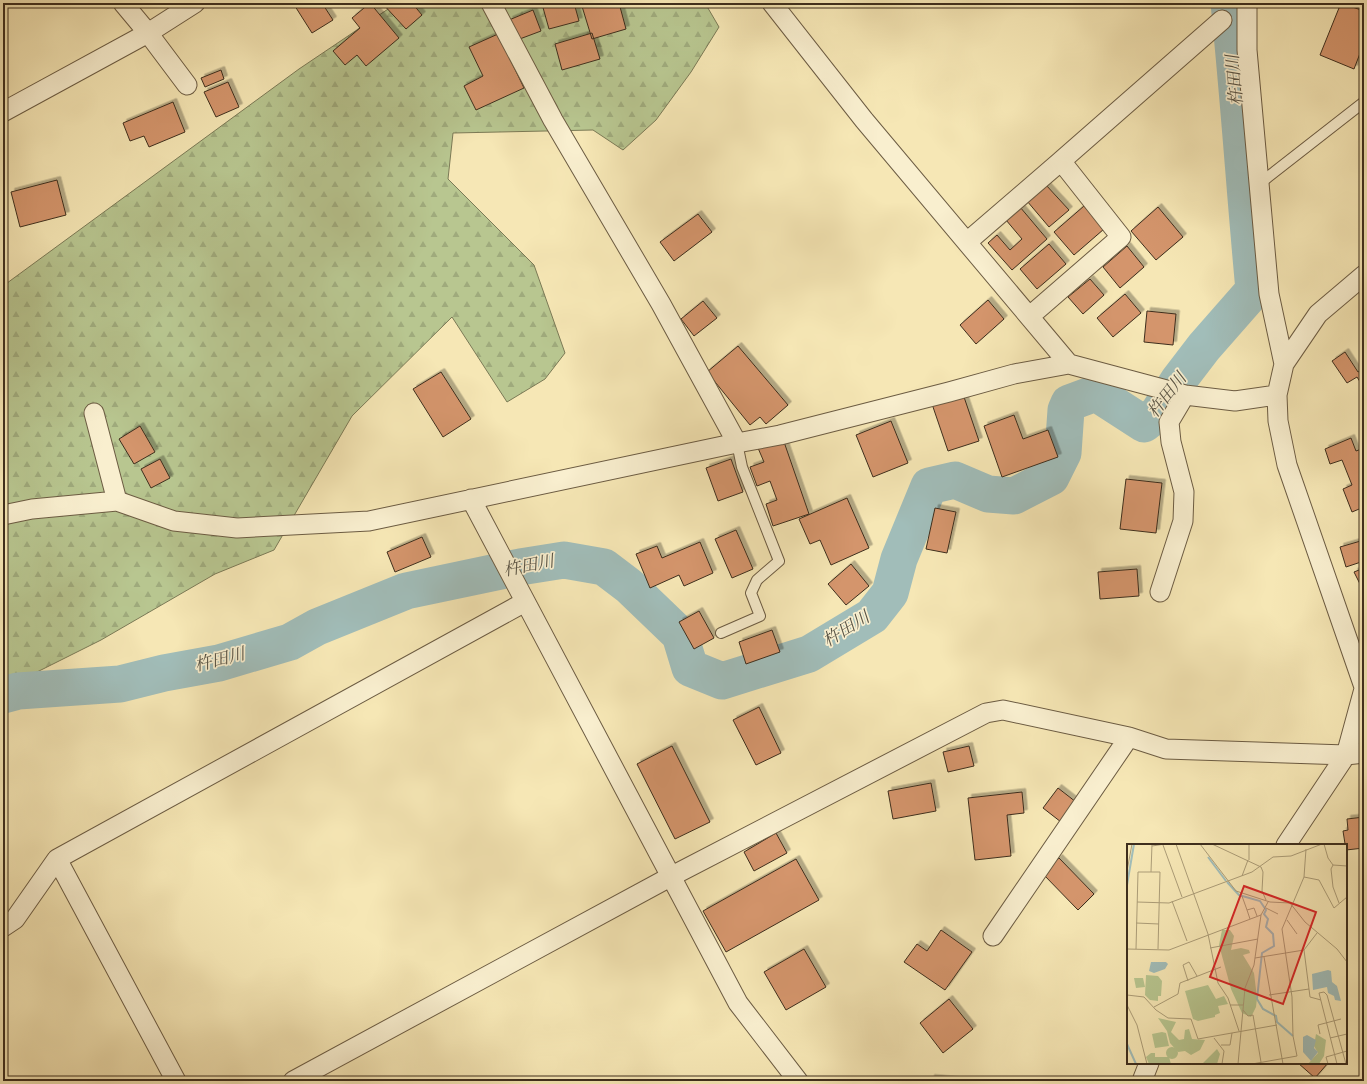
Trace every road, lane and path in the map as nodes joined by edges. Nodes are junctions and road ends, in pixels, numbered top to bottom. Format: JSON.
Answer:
{"nodes":[{"id":1,"x":123,"y":3,"type":"edge"},
{"id":2,"x":196,"y":3,"type":"edge"},
{"id":3,"x":491,"y":3,"type":"edge"},
{"id":4,"x":772,"y":3,"type":"edge"},
{"id":5,"x":1247,"y":3,"type":"edge"},
{"id":6,"x":1222,"y":20,"type":"dead end"},
{"id":7,"x":148,"y":33,"type":"junction"},
{"id":8,"x":187,"y":85,"type":"dead end"},
{"id":9,"x":1364,"y":102,"type":"edge"},
{"id":10,"x":3,"y":112,"type":"edge"},
{"id":11,"x":1061,"y":161,"type":"junction"},
{"id":12,"x":1259,"y":184,"type":"junction"},
{"id":13,"x":967,"y":242,"type":"junction"},
{"id":14,"x":1364,"y":275,"type":"edge"},
{"id":15,"x":1030,"y":316,"type":"junction"},
{"id":16,"x":1069,"y":364,"type":"junction"},
{"id":17,"x":1284,"y":364,"type":"junction"},
{"id":18,"x":1185,"y":395,"type":"junction"},
{"id":19,"x":1277,"y":395,"type":"junction"},
{"id":20,"x":94,"y":413,"type":"dead end"},
{"id":21,"x":737,"y":443,"type":"junction"},
{"id":22,"x":471,"y":499,"type":"junction"},
{"id":23,"x":117,"y":501,"type":"junction"},
{"id":24,"x":3,"y":515,"type":"edge"},
{"id":25,"x":1160,"y":592,"type":"dead end"},
{"id":26,"x":525,"y":602,"type":"junction"},
{"id":27,"x":721,"y":633,"type":"dead end"},
{"id":28,"x":1364,"y":688,"type":"edge"},
{"id":29,"x":1129,"y":738,"type":"junction"},
{"id":30,"x":1355,"y":754,"type":"edge"},
{"id":31,"x":1287,"y":844,"type":"edge"},
{"id":32,"x":57,"y":859,"type":"junction"},
{"id":33,"x":670,"y":877,"type":"junction"},
{"id":34,"x":3,"y":927,"type":"edge"},
{"id":35,"x":993,"y":936,"type":"dead end"},
{"id":36,"x":1149,"y":1064,"type":"edge"},
{"id":37,"x":176,"y":1081,"type":"edge"},
{"id":38,"x":293,"y":1081,"type":"edge"},
{"id":39,"x":798,"y":1081,"type":"edge"},
{"id":40,"x":1142,"y":1081,"type":"edge"}],
"edges":[{"from":1,"to":7,"type":"street"},
{"from":2,"to":7,"type":"street"},
{"from":3,"to":21,"type":"street"},
{"from":4,"to":13,"type":"street"},
{"from":5,"to":12,"type":"street"},
{"from":6,"to":11,"type":"street"},
{"from":7,"to":8,"type":"street"},
{"from":7,"to":10,"type":"street"},
{"from":9,"to":12,"type":"lane"},
{"from":11,"to":13,"type":"street"},
{"from":11,"to":15,"type":"street"},
{"from":12,"to":17,"type":"street"},
{"from":13,"to":15,"type":"street"},
{"from":14,"to":17,"type":"street"},
{"from":15,"to":16,"type":"street"},
{"from":16,"to":18,"type":"street"},
{"from":16,"to":21,"type":"street"},
{"from":17,"to":19,"type":"street"},
{"from":18,"to":19,"type":"street"},
{"from":18,"to":25,"type":"street"},
{"from":19,"to":28,"type":"street"},
{"from":20,"to":23,"type":"street"},
{"from":21,"to":22,"type":"street"},
{"from":21,"to":27,"type":"lane"},
{"from":22,"to":23,"type":"street"},
{"from":22,"to":26,"type":"street"},
{"from":23,"to":24,"type":"street"},
{"from":26,"to":32,"type":"street"},
{"from":26,"to":33,"type":"street"},
{"from":28,"to":30,"type":"street"},
{"from":29,"to":30,"type":"street"},
{"from":29,"to":33,"type":"street"},
{"from":29,"to":35,"type":"street"},
{"from":30,"to":31,"type":"street"},
{"from":32,"to":34,"type":"street"},
{"from":32,"to":37,"type":"street"},
{"from":33,"to":38,"type":"street"},
{"from":33,"to":39,"type":"street"},
{"from":36,"to":40,"type":"street"}]}
